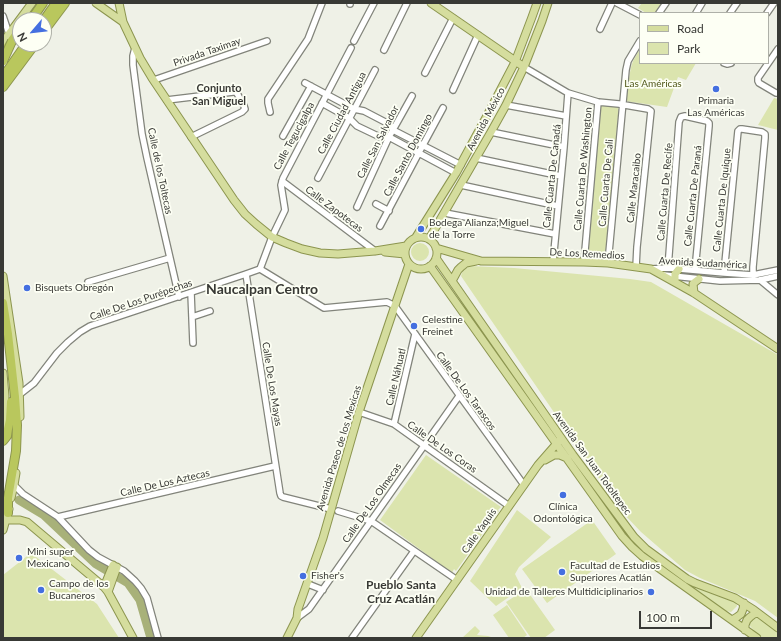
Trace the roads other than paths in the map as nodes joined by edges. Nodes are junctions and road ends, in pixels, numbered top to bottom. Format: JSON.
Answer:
{"nodes":[{"id":1,"x":32,"y":3,"type":"edge"},
{"id":2,"x":39,"y":3,"type":"edge"},
{"id":3,"x":43,"y":3,"type":"edge"},
{"id":4,"x":57,"y":3,"type":"edge"},
{"id":5,"x":65,"y":3,"type":"edge"},
{"id":6,"x":68,"y":3,"type":"edge"},
{"id":7,"x":96,"y":3,"type":"edge"},
{"id":8,"x":119,"y":3,"type":"edge"},
{"id":9,"x":322,"y":3,"type":"edge"},
{"id":10,"x":374,"y":3,"type":"edge"},
{"id":11,"x":407,"y":3,"type":"edge"},
{"id":12,"x":431,"y":3,"type":"edge"},
{"id":13,"x":537,"y":3,"type":"edge"},
{"id":14,"x":548,"y":3,"type":"edge"},
{"id":15,"x":612,"y":3,"type":"edge"},
{"id":16,"x":617,"y":3,"type":"edge"},
{"id":17,"x":666,"y":3,"type":"edge"},
{"id":18,"x":702,"y":3,"type":"edge"},
{"id":19,"x":738,"y":3,"type":"edge"},
{"id":20,"x":774,"y":3,"type":"edge"},
{"id":21,"x":632,"y":4,"type":"edge"},
{"id":22,"x":628,"y":9,"type":"junction"},
{"id":23,"x":32,"y":12,"type":"edge"},
{"id":24,"x":37,"y":12,"type":"edge"},
{"id":25,"x":50,"y":12,"type":"edge"},
{"id":26,"x":51,"y":12,"type":"edge"},
{"id":27,"x":660,"y":12,"type":"edge"},
{"id":28,"x":697,"y":12,"type":"edge"},
{"id":29,"x":731,"y":12,"type":"edge"},
{"id":30,"x":768,"y":12,"type":"edge"},
{"id":31,"x":639,"y":14,"type":"edge"},
{"id":32,"x":3,"y":16,"type":"edge"},
{"id":33,"x":453,"y":18,"type":"junction"},
{"id":34,"x":52,"y":20,"type":"edge"},
{"id":35,"x":123,"y":22,"type":"junction"},
{"id":36,"x":52,"y":25,"type":"edge"},
{"id":37,"x":600,"y":29,"type":"dead end"},
{"id":38,"x":478,"y":36,"type":"junction"},
{"id":39,"x":10,"y":37,"type":"junction"},
{"id":40,"x":267,"y":41,"type":"dead end"},
{"id":41,"x":354,"y":41,"type":"dead end"},
{"id":42,"x":3,"y":42,"type":"edge"},
{"id":43,"x":639,"y":43,"type":"edge"},
{"id":44,"x":12,"y":47,"type":"edge"},
{"id":45,"x":135,"y":48,"type":"junction"},
{"id":46,"x":351,"y":48,"type":"dead end"},
{"id":47,"x":778,"y":49,"type":"edge"},
{"id":48,"x":384,"y":50,"type":"dead end"},
{"id":49,"x":22,"y":52,"type":"edge"},
{"id":50,"x":22,"y":52,"type":"edge"},
{"id":51,"x":29,"y":52,"type":"edge"},
{"id":52,"x":32,"y":52,"type":"edge"},
{"id":53,"x":3,"y":53,"type":"edge"},
{"id":54,"x":3,"y":60,"type":"edge"},
{"id":55,"x":515,"y":62,"type":"junction"},
{"id":56,"x":769,"y":62,"type":"edge"},
{"id":57,"x":768,"y":64,"type":"edge"},
{"id":58,"x":524,"y":67,"type":"junction"},
{"id":59,"x":375,"y":70,"type":"dead end"},
{"id":60,"x":425,"y":73,"type":"dead end"},
{"id":61,"x":3,"y":77,"type":"edge"},
{"id":62,"x":3,"y":80,"type":"edge"},
{"id":63,"x":154,"y":80,"type":"junction"},
{"id":64,"x":305,"y":83,"type":"dead end"},
{"id":65,"x":311,"y":86,"type":"junction"},
{"id":66,"x":3,"y":87,"type":"edge"},
{"id":67,"x":3,"y":90,"type":"edge"},
{"id":68,"x":453,"y":90,"type":"dead end"},
{"id":69,"x":568,"y":93,"type":"junction"},
{"id":70,"x":778,"y":93,"type":"edge"},
{"id":71,"x":327,"y":94,"type":"junction"},
{"id":72,"x":412,"y":96,"type":"dead end"},
{"id":73,"x":167,"y":100,"type":"junction"},
{"id":74,"x":598,"y":102,"type":"junction"},
{"id":75,"x":322,"y":104,"type":"junction"},
{"id":76,"x":506,"y":104,"type":"junction"},
{"id":77,"x":622,"y":104,"type":"junction"},
{"id":78,"x":443,"y":108,"type":"dead end"},
{"id":79,"x":354,"y":109,"type":"junction"},
{"id":80,"x":270,"y":112,"type":"dead end"},
{"id":81,"x":489,"y":112,"type":"junction"},
{"id":82,"x":566,"y":116,"type":"junction"},
{"id":83,"x":500,"y":117,"type":"junction"},
{"id":84,"x":681,"y":117,"type":"joint"},
{"id":85,"x":349,"y":118,"type":"junction"},
{"id":86,"x":393,"y":130,"type":"junction"},
{"id":87,"x":491,"y":132,"type":"junction"},
{"id":88,"x":283,"y":136,"type":"dead end"},
{"id":89,"x":191,"y":137,"type":"junction"},
{"id":90,"x":389,"y":137,"type":"junction"},
{"id":91,"x":423,"y":145,"type":"junction"},
{"id":92,"x":564,"y":147,"type":"junction"},
{"id":93,"x":419,"y":153,"type":"junction"},
{"id":94,"x":476,"y":158,"type":"junction"},
{"id":95,"x":461,"y":165,"type":"junction"},
{"id":96,"x":456,"y":173,"type":"junction"},
{"id":97,"x":561,"y":176,"type":"junction"},
{"id":98,"x":318,"y":178,"type":"dead end"},
{"id":99,"x":282,"y":181,"type":"junction"},
{"id":100,"x":461,"y":185,"type":"junction"},
{"id":101,"x":376,"y":204,"type":"dead end"},
{"id":102,"x":558,"y":206,"type":"junction"},
{"id":103,"x":357,"y":207,"type":"dead end"},
{"id":104,"x":389,"y":211,"type":"junction"},
{"id":105,"x":445,"y":213,"type":"junction"},
{"id":106,"x":380,"y":226,"type":"dead end"},
{"id":107,"x":555,"y":234,"type":"junction"},
{"id":108,"x":272,"y":237,"type":"junction"},
{"id":109,"x":416,"y":238,"type":"junction"},
{"id":110,"x":429,"y":239,"type":"junction"},
{"id":111,"x":406,"y":246,"type":"junction"},
{"id":112,"x":375,"y":251,"type":"junction"},
{"id":113,"x":436,"y":253,"type":"junction"},
{"id":114,"x":405,"y":254,"type":"junction"},
{"id":115,"x":170,"y":258,"type":"junction"},
{"id":116,"x":481,"y":261,"type":"junction"},
{"id":117,"x":553,"y":262,"type":"junction"},
{"id":118,"x":584,"y":262,"type":"junction"},
{"id":119,"x":608,"y":263,"type":"junction"},
{"id":120,"x":409,"y":264,"type":"junction"},
{"id":121,"x":430,"y":266,"type":"junction"},
{"id":122,"x":636,"y":267,"type":"junction"},
{"id":123,"x":260,"y":268,"type":"junction"},
{"id":124,"x":668,"y":268,"type":"junction"},
{"id":125,"x":651,"y":269,"type":"junction"},
{"id":126,"x":679,"y":269,"type":"junction"},
{"id":127,"x":695,"y":270,"type":"junction"},
{"id":128,"x":778,"y":270,"type":"edge"},
{"id":129,"x":246,"y":274,"type":"junction"},
{"id":130,"x":724,"y":274,"type":"junction"},
{"id":131,"x":753,"y":275,"type":"junction"},
{"id":132,"x":3,"y":276,"type":"edge"},
{"id":133,"x":778,"y":276,"type":"edge"},
{"id":134,"x":699,"y":278,"type":"junction"},
{"id":135,"x":674,"y":279,"type":"junction"},
{"id":136,"x":760,"y":280,"type":"junction"},
{"id":137,"x":452,"y":281,"type":"junction"},
{"id":138,"x":88,"y":282,"type":"dead end"},
{"id":139,"x":191,"y":293,"type":"junction"},
{"id":140,"x":694,"y":293,"type":"junction"},
{"id":141,"x":778,"y":295,"type":"edge"},
{"id":142,"x":180,"y":297,"type":"junction"},
{"id":143,"x":3,"y":303,"type":"edge"},
{"id":144,"x":395,"y":306,"type":"junction"},
{"id":145,"x":210,"y":311,"type":"dead end"},
{"id":146,"x":192,"y":317,"type":"junction"},
{"id":147,"x":3,"y":323,"type":"edge"},
{"id":148,"x":415,"y":334,"type":"junction"},
{"id":149,"x":193,"y":343,"type":"dead end"},
{"id":150,"x":778,"y":349,"type":"edge"},
{"id":151,"x":9,"y":360,"type":"junction"},
{"id":152,"x":3,"y":373,"type":"edge"},
{"id":153,"x":20,"y":394,"type":"junction"},
{"id":154,"x":459,"y":396,"type":"junction"},
{"id":155,"x":359,"y":412,"type":"junction"},
{"id":156,"x":394,"y":424,"type":"junction"},
{"id":157,"x":3,"y":430,"type":"edge"},
{"id":158,"x":559,"y":440,"type":"junction"},
{"id":159,"x":3,"y":441,"type":"edge"},
{"id":160,"x":424,"y":446,"type":"junction"},
{"id":161,"x":568,"y":459,"type":"junction"},
{"id":162,"x":538,"y":465,"type":"junction"},
{"id":163,"x":275,"y":466,"type":"junction"},
{"id":164,"x":14,"y":485,"type":"junction"},
{"id":165,"x":524,"y":485,"type":"junction"},
{"id":166,"x":509,"y":506,"type":"junction"},
{"id":167,"x":335,"y":510,"type":"junction"},
{"id":168,"x":7,"y":517,"type":"junction"},
{"id":169,"x":58,"y":517,"type":"junction"},
{"id":170,"x":371,"y":520,"type":"junction"},
{"id":171,"x":3,"y":530,"type":"edge"},
{"id":172,"x":414,"y":550,"type":"junction"},
{"id":173,"x":115,"y":567,"type":"junction"},
{"id":174,"x":457,"y":580,"type":"junction"},
{"id":175,"x":308,"y":584,"type":"junction"},
{"id":176,"x":108,"y":586,"type":"junction"},
{"id":177,"x":323,"y":590,"type":"junction"},
{"id":178,"x":744,"y":604,"type":"junction"},
{"id":179,"x":758,"y":613,"type":"junction"},
{"id":180,"x":296,"y":618,"type":"junction"},
{"id":181,"x":732,"y":620,"type":"junction"},
{"id":182,"x":778,"y":628,"type":"edge"},
{"id":183,"x":745,"y":630,"type":"junction"},
{"id":184,"x":289,"y":637,"type":"edge"},
{"id":185,"x":133,"y":638,"type":"edge"},
{"id":186,"x":158,"y":638,"type":"edge"},
{"id":187,"x":352,"y":638,"type":"edge"},
{"id":188,"x":416,"y":638,"type":"edge"},
{"id":189,"x":757,"y":638,"type":"edge"}],
"edges":[{"from":1,"to":39,"type":"main road"},
{"from":2,"to":23,"type":"highway"},
{"from":3,"to":24,"type":"highway"},
{"from":4,"to":25,"type":"highway"},
{"from":4,"to":26,"type":"highway"},
{"from":5,"to":34,"type":"highway"},
{"from":6,"to":36,"type":"main road"},
{"from":7,"to":35,"type":"main road"},
{"from":8,"to":35,"type":"main road"},
{"from":9,"to":80,"type":"street"},
{"from":10,"to":41,"type":"street"},
{"from":11,"to":48,"type":"street"},
{"from":12,"to":33,"type":"main road"},
{"from":13,"to":55,"type":"main road","name":"Avenida México"},
{"from":14,"to":58,"type":"main road","name":"Avenida México"},
{"from":15,"to":37,"type":"street"},
{"from":16,"to":22,"type":"street"},
{"from":17,"to":27,"type":"street"},
{"from":18,"to":28,"type":"street"},
{"from":19,"to":29,"type":"street"},
{"from":20,"to":30,"type":"street"},
{"from":21,"to":22,"type":"street"},
{"from":22,"to":31,"type":"street"},
{"from":32,"to":39,"type":"street"},
{"from":33,"to":38,"type":"main road"},
{"from":33,"to":60,"type":"street"},
{"from":35,"to":45,"type":"main road"},
{"from":38,"to":55,"type":"main road"},
{"from":38,"to":68,"type":"street"},
{"from":39,"to":42,"type":"main road"},
{"from":39,"to":53,"type":"highway","bridge":true},
{"from":39,"to":54,"type":"highway","bridge":true},
{"from":40,"to":63,"type":"street","name":"Privada Taximay"},
{"from":43,"to":77,"type":"street","name":"Calle Cuarta De Cali"},
{"from":44,"to":54,"type":"highway"},
{"from":45,"to":63,"type":"main road"},
{"from":45,"to":115,"type":"street","name":"Calle de los Toltecas"},
{"from":46,"to":71,"type":"street","name":"Calle Tegucigalpa"},
{"from":47,"to":56,"type":"street"},
{"from":49,"to":61,"type":"highway"},
{"from":50,"to":62,"type":"highway"},
{"from":51,"to":66,"type":"highway"},
{"from":52,"to":67,"type":"main road"},
{"from":55,"to":58,"type":"main road"},
{"from":55,"to":81,"type":"main road","name":"Avenida México"},
{"from":57,"to":70,"type":"street"},
{"from":58,"to":69,"type":"street"},
{"from":58,"to":76,"type":"main road","name":"Avenida México"},
{"from":59,"to":79,"type":"street","name":"Calle Ciudad Antigua"},
{"from":63,"to":73,"type":"main road"},
{"from":64,"to":65,"type":"street"},
{"from":65,"to":71,"type":"street"},
{"from":65,"to":88,"type":"street"},
{"from":69,"to":74,"type":"street"},
{"from":69,"to":82,"type":"street","name":"Calle Cuarta De Canadá"},
{"from":71,"to":75,"type":"street","name":"Calle Tegucigalpa"},
{"from":71,"to":79,"type":"street"},
{"from":72,"to":86,"type":"street","name":"Calle San Salvador"},
{"from":73,"to":89,"type":"main road"},
{"from":73,"to":89,"type":"street"},
{"from":74,"to":77,"type":"street"},
{"from":74,"to":118,"type":"street","name":"Calle Cuarta De Washington"},
{"from":75,"to":85,"type":"street"},
{"from":75,"to":99,"type":"street","name":"Calle Tegucigalpa"},
{"from":76,"to":82,"type":"street"},
{"from":76,"to":83,"type":"main road","name":"Avenida México"},
{"from":77,"to":119,"type":"street","name":"Calle Cuarta De Cali"},
{"from":77,"to":122,"type":"street","name":"Calle Maracaibo"},
{"from":78,"to":91,"type":"street","name":"Calle Santo Domingo"},
{"from":79,"to":85,"type":"street","name":"Calle Ciudad Antigua"},
{"from":79,"to":86,"type":"street"},
{"from":81,"to":83,"type":"main road"},
{"from":81,"to":95,"type":"main road","name":"Avenida México"},
{"from":82,"to":92,"type":"street","name":"Calle Cuarta De Canadá"},
{"from":83,"to":87,"type":"main road","name":"Avenida México"},
{"from":84,"to":124,"type":"street","name":"Calle Cuarta De Recife"},
{"from":84,"to":127,"type":"street","name":"Calle Cuarta De Paraná"},
{"from":85,"to":90,"type":"street"},
{"from":85,"to":98,"type":"street","name":"Calle Ciudad Antigua"},
{"from":86,"to":90,"type":"street","name":"Calle San Salvador"},
{"from":86,"to":91,"type":"street"},
{"from":87,"to":92,"type":"street"},
{"from":87,"to":94,"type":"main road","name":"Avenida México"},
{"from":89,"to":108,"type":"main road"},
{"from":90,"to":93,"type":"street"},
{"from":90,"to":103,"type":"street","name":"Calle San Salvador"},
{"from":91,"to":93,"type":"street","name":"Calle Santo Domingo"},
{"from":91,"to":95,"type":"street"},
{"from":92,"to":97,"type":"street","name":"Calle Cuarta De Canadá"},
{"from":93,"to":96,"type":"street"},
{"from":93,"to":104,"type":"street","name":"Calle Santo Domingo"},
{"from":94,"to":97,"type":"street"},
{"from":94,"to":100,"type":"main road","name":"Avenida México"},
{"from":95,"to":96,"type":"main road","name":"Avenida México"},
{"from":96,"to":109,"type":"main road","name":"Avenida México"},
{"from":97,"to":102,"type":"street","name":"Calle Cuarta De Canadá"},
{"from":99,"to":108,"type":"street","name":"Calle Tegucigalpa"},
{"from":99,"to":112,"type":"street","name":"Calle Zapotecas"},
{"from":100,"to":102,"type":"street"},
{"from":100,"to":105,"type":"main road","name":"Avenida México"},
{"from":101,"to":104,"type":"street"},
{"from":102,"to":107,"type":"street","name":"Calle Cuarta De Canadá"},
{"from":104,"to":106,"type":"street","name":"Calle Santo Domingo"},
{"from":105,"to":107,"type":"street"},
{"from":105,"to":110,"type":"main road","name":"Avenida México"},
{"from":107,"to":117,"type":"street","name":"Calle Cuarta De Canadá"},
{"from":108,"to":112,"type":"main road"},
{"from":108,"to":123,"type":"street","name":"Calle Tegucigalpa"},
{"from":109,"to":110,"type":"main road"},
{"from":109,"to":111,"type":"main road"},
{"from":110,"to":113,"type":"main road"},
{"from":111,"to":112,"type":"main road"},
{"from":111,"to":114,"type":"main road"},
{"from":112,"to":114,"type":"main road"},
{"from":113,"to":116,"type":"main road","name":"De Los Remedios"},
{"from":113,"to":121,"type":"main road"},
{"from":113,"to":137,"type":"main road","name":"Avenida San Juan Totoltepec"},
{"from":114,"to":120,"type":"main road"},
{"from":115,"to":138,"type":"street"},
{"from":115,"to":142,"type":"street","name":"Calle de los Toltecas"},
{"from":116,"to":117,"type":"main road","name":"De Los Remedios"},
{"from":116,"to":137,"type":"main road"},
{"from":117,"to":118,"type":"main road","name":"De Los Remedios"},
{"from":118,"to":119,"type":"main road","name":"De Los Remedios"},
{"from":119,"to":122,"type":"main road","name":"De Los Remedios"},
{"from":120,"to":121,"type":"main road"},
{"from":120,"to":144,"type":"main road","name":"Avenida Paseo de los Mexicas"},
{"from":121,"to":158,"type":"main road","name":"Avenida San Juan Totoltepec"},
{"from":122,"to":125,"type":"main road","name":"De Los Remedios"},
{"from":123,"to":129,"type":"street","name":"Calle De Los Purépechas"},
{"from":123,"to":144,"type":"street"},
{"from":124,"to":125,"type":"street","name":"Avenida Sudamérica"},
{"from":124,"to":126,"type":"street","name":"Avenida Sudamérica"},
{"from":125,"to":135,"type":"main road","name":"De Los Remedios"},
{"from":126,"to":127,"type":"street","name":"Avenida Sudamérica"},
{"from":126,"to":135,"type":"main road"},
{"from":127,"to":130,"type":"street","name":"Avenida Sudamérica"},
{"from":128,"to":131,"type":"street","name":"Avenida Sudamérica"},
{"from":129,"to":139,"type":"street","name":"Calle De Los Purépechas"},
{"from":129,"to":163,"type":"street","name":"Calle De Los Mayas"},
{"from":130,"to":131,"type":"street","name":"Avenida Sudamérica"},
{"from":130,"to":131,"type":"street","name":"Calle Cuarta De Iquique"},
{"from":132,"to":153,"type":"main road"},
{"from":133,"to":136,"type":"street","name":"Avenida Sudamérica"},
{"from":134,"to":135,"type":"street","name":"Avenida Sudamérica"},
{"from":134,"to":136,"type":"street","name":"Avenida Sudamérica"},
{"from":134,"to":140,"type":"main road"},
{"from":135,"to":140,"type":"main road","name":"De Los Remedios"},
{"from":136,"to":141,"type":"street"},
{"from":137,"to":158,"type":"main road","name":"Avenida San Juan Totoltepec"},
{"from":139,"to":142,"type":"street","name":"Calle De Los Purépechas"},
{"from":139,"to":146,"type":"street"},
{"from":140,"to":150,"type":"main road","name":"De Los Remedios"},
{"from":142,"to":153,"type":"street","name":"Calle De Los Purépechas"},
{"from":143,"to":151,"type":"highway"},
{"from":144,"to":148,"type":"street","name":"Calle De Los Tarascos"},
{"from":144,"to":155,"type":"main road","name":"Avenida Paseo de los Mexicas"},
{"from":145,"to":146,"type":"street"},
{"from":146,"to":149,"type":"street"},
{"from":147,"to":151,"type":"highway"},
{"from":148,"to":154,"type":"street","name":"Calle De Los Tarascos"},
{"from":148,"to":156,"type":"street","name":"Calle Náhuatl"},
{"from":151,"to":159,"type":"highway"},
{"from":151,"to":168,"type":"highway"},
{"from":152,"to":157,"type":"main road"},
{"from":153,"to":164,"type":"main road"},
{"from":154,"to":160,"type":"street","name":"Calle De Los Olmecas"},
{"from":154,"to":165,"type":"street","name":"Calle De Los Tarascos"},
{"from":155,"to":156,"type":"street","name":"Calle De Los Coras"},
{"from":155,"to":167,"type":"main road","name":"Avenida Paseo de los Mexicas"},
{"from":156,"to":160,"type":"street","name":"Calle De Los Coras"},
{"from":158,"to":161,"type":"main road","name":"Avenida San Juan Totoltepec"},
{"from":158,"to":162,"type":"main road","name":"Calle Yaquis"},
{"from":158,"to":178,"type":"main road","name":"Avenida San Juan Totoltepec"},
{"from":160,"to":166,"type":"street","name":"Calle De Los Coras"},
{"from":160,"to":170,"type":"street","name":"Calle De Los Olmecas"},
{"from":161,"to":162,"type":"main road"},
{"from":161,"to":181,"type":"main road","name":"Avenida San Juan Totoltepec"},
{"from":162,"to":165,"type":"main road","name":"Calle Yaquis"},
{"from":163,"to":167,"type":"street","name":"Calle De Los Mayas"},
{"from":163,"to":169,"type":"street","name":"Calle De Los Aztecas"},
{"from":164,"to":168,"type":"main road"},
{"from":164,"to":169,"type":"street"},
{"from":165,"to":166,"type":"main road","name":"Calle Yaquis"},
{"from":166,"to":174,"type":"main road","name":"Calle Yaquis"},
{"from":167,"to":170,"type":"street"},
{"from":167,"to":175,"type":"main road","name":"Avenida Paseo de los Mexicas"},
{"from":168,"to":171,"type":"main road"},
{"from":168,"to":176,"type":"main road"},
{"from":169,"to":173,"type":"street"},
{"from":170,"to":172,"type":"street"},
{"from":170,"to":177,"type":"street","name":"Calle De Los Olmecas"},
{"from":172,"to":174,"type":"street"},
{"from":172,"to":187,"type":"street"},
{"from":173,"to":176,"type":"main road"},
{"from":173,"to":186,"type":"street"},
{"from":174,"to":188,"type":"main road","name":"Calle Yaquis"},
{"from":175,"to":177,"type":"street"},
{"from":175,"to":180,"type":"main road","name":"Avenida Paseo de los Mexicas"},
{"from":176,"to":185,"type":"main road"},
{"from":177,"to":180,"type":"street","name":"Calle De Los Olmecas"},
{"from":178,"to":179,"type":"main road","name":"Avenida San Juan Totoltepec"},
{"from":178,"to":181,"type":"main road"},
{"from":179,"to":182,"type":"main road","name":"Avenida San Juan Totoltepec"},
{"from":179,"to":183,"type":"main road"},
{"from":180,"to":184,"type":"main road","name":"Avenida Paseo de los Mexicas"},
{"from":181,"to":183,"type":"main road","name":"Avenida San Juan Totoltepec"},
{"from":183,"to":189,"type":"main road","name":"Avenida San Juan Totoltepec"}]}
